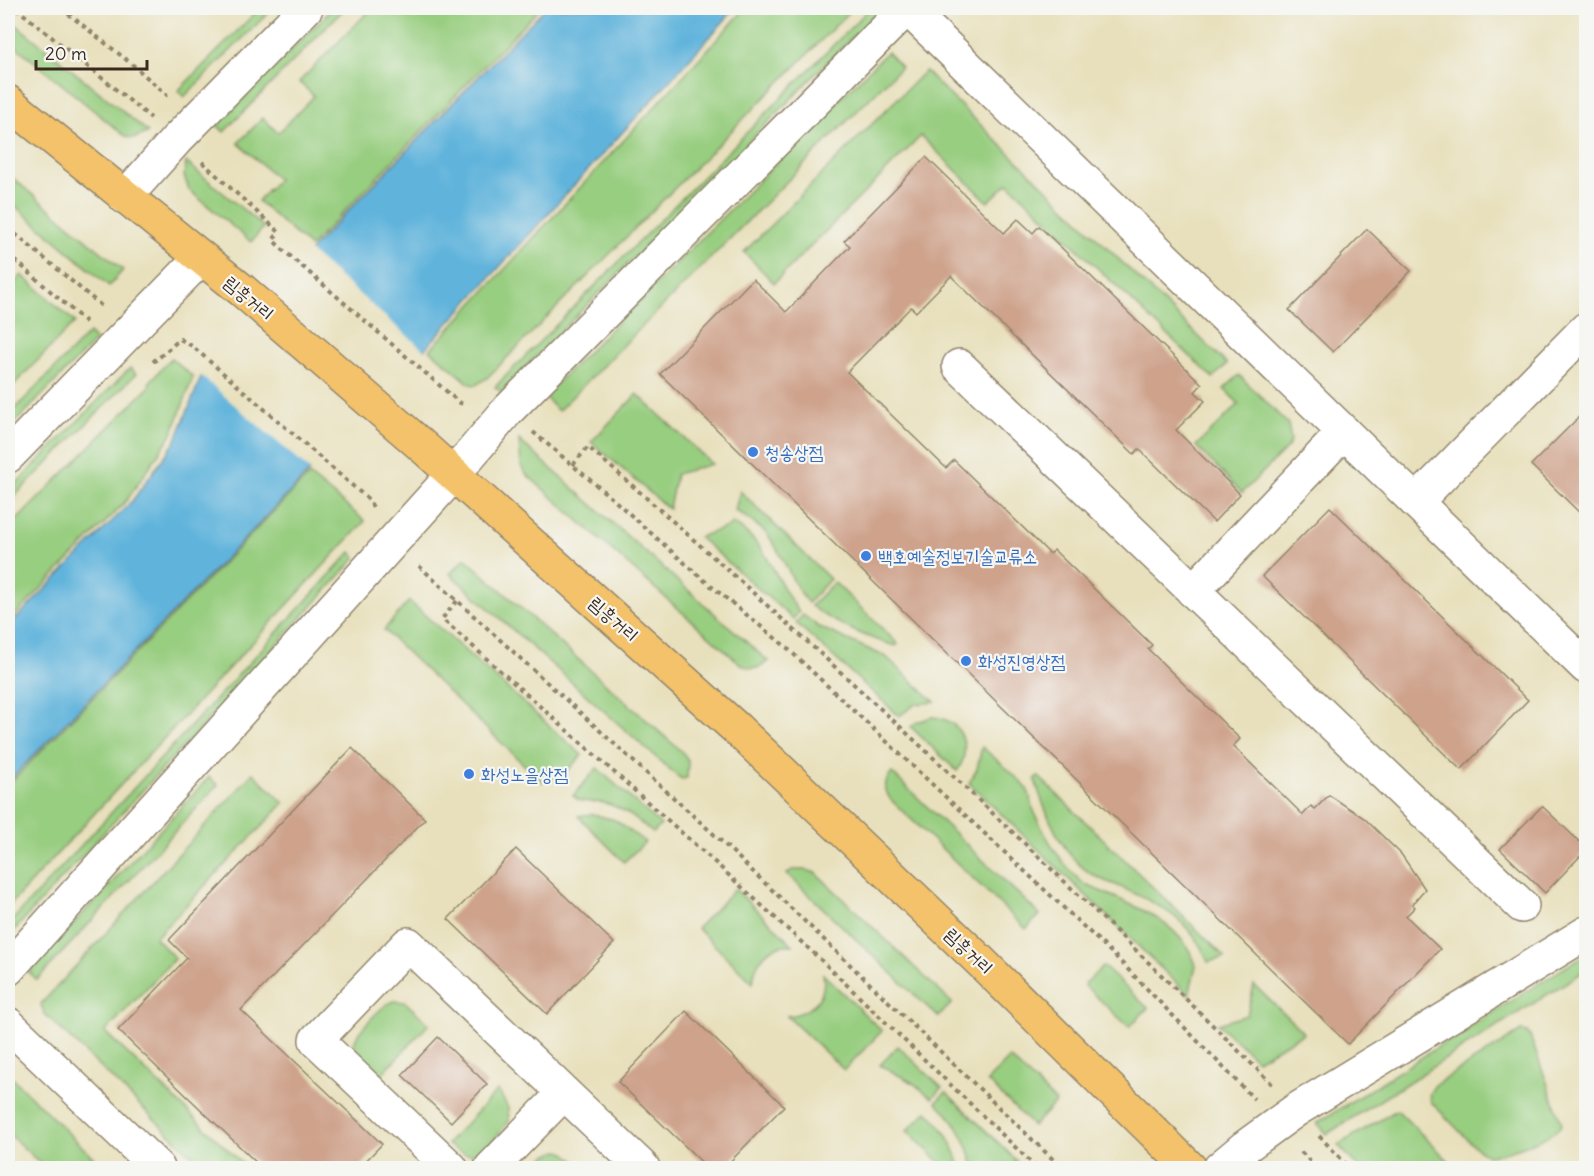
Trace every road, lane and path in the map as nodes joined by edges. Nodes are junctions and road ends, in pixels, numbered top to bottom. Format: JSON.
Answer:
{"nodes":[{"id":1,"x":61,"y":8,"type":"edge"},
{"id":2,"x":306,"y":8,"type":"edge"},
{"id":3,"x":907,"y":8,"type":"edge"},
{"id":4,"x":8,"y":102,"type":"edge"},
{"id":5,"x":195,"y":121,"type":"junction"},
{"id":6,"x":125,"y":197,"type":"junction"},
{"id":7,"x":8,"y":228,"type":"edge"},
{"id":8,"x":282,"y":249,"type":"dead end"},
{"id":9,"x":8,"y":254,"type":"edge"},
{"id":10,"x":201,"y":258,"type":"junction"},
{"id":11,"x":1587,"y":329,"type":"edge"},
{"id":12,"x":120,"y":340,"type":"junction"},
{"id":13,"x":959,"y":366,"type":"dead end"},
{"id":14,"x":507,"y":411,"type":"junction"},
{"id":15,"x":1344,"y":432,"type":"junction"},
{"id":16,"x":8,"y":456,"type":"edge"},
{"id":17,"x":573,"y":465,"type":"junction"},
{"id":18,"x":453,"y":475,"type":"junction"},
{"id":19,"x":1416,"y":502,"type":"junction"},
{"id":20,"x":392,"y":542,"type":"junction"},
{"id":21,"x":1193,"y":591,"type":"junction"},
{"id":22,"x":457,"y":601,"type":"junction"},
{"id":23,"x":1587,"y":667,"type":"edge"},
{"id":24,"x":1522,"y":906,"type":"dead end"},
{"id":25,"x":1587,"y":933,"type":"edge"},
{"id":26,"x":8,"y":969,"type":"edge"},
{"id":27,"x":8,"y":1024,"type":"edge"},
{"id":28,"x":564,"y":1093,"type":"junction"},
{"id":29,"x":1286,"y":1117,"type":"junction"},
{"id":30,"x":158,"y":1168,"type":"edge"},
{"id":31,"x":451,"y":1168,"type":"edge"},
{"id":32,"x":491,"y":1168,"type":"edge"},
{"id":33,"x":643,"y":1168,"type":"edge"},
{"id":34,"x":1037,"y":1168,"type":"edge"},
{"id":35,"x":1062,"y":1168,"type":"edge"},
{"id":36,"x":1190,"y":1168,"type":"edge"},
{"id":37,"x":1220,"y":1168,"type":"edge"},
{"id":38,"x":1317,"y":1168,"type":"edge"},
{"id":39,"x":1350,"y":1168,"type":"edge"}],
"edges":[{"from":1,"to":5,"type":"path"},
{"from":2,"to":5,"type":"street"},
{"from":3,"to":14,"type":"street"},
{"from":3,"to":15,"type":"street"},
{"from":4,"to":6,"type":"main road","name":"림흥거리"},
{"from":5,"to":6,"type":"street"},
{"from":6,"to":10,"type":"main road","name":"림흥거리"},
{"from":7,"to":12,"type":"path"},
{"from":8,"to":14,"type":"path"},
{"from":9,"to":12,"type":"path"},
{"from":10,"to":12,"type":"street"},
{"from":10,"to":18,"type":"main road","name":"림흥거리"},
{"from":11,"to":19,"type":"street"},
{"from":12,"to":16,"type":"street"},
{"from":12,"to":20,"type":"path"},
{"from":13,"to":21,"type":"street"},
{"from":14,"to":17,"type":"path"},
{"from":14,"to":18,"type":"street"},
{"from":15,"to":19,"type":"street"},
{"from":15,"to":21,"type":"street"},
{"from":17,"to":29,"type":"path"},
{"from":17,"to":29,"type":"path"},
{"from":18,"to":20,"type":"street"},
{"from":18,"to":36,"type":"main road","name":"림흥거리"},
{"from":19,"to":23,"type":"street"},
{"from":20,"to":22,"type":"path"},
{"from":20,"to":26,"type":"street"},
{"from":21,"to":24,"type":"street"},
{"from":22,"to":34,"type":"path"},
{"from":22,"to":35,"type":"path"},
{"from":25,"to":29,"type":"street"},
{"from":27,"to":30,"type":"street"},
{"from":28,"to":31,"type":"street"},
{"from":28,"to":32,"type":"street"},
{"from":28,"to":33,"type":"street"},
{"from":29,"to":37,"type":"street"},
{"from":29,"to":38,"type":"path"},
{"from":29,"to":39,"type":"path"}]}
